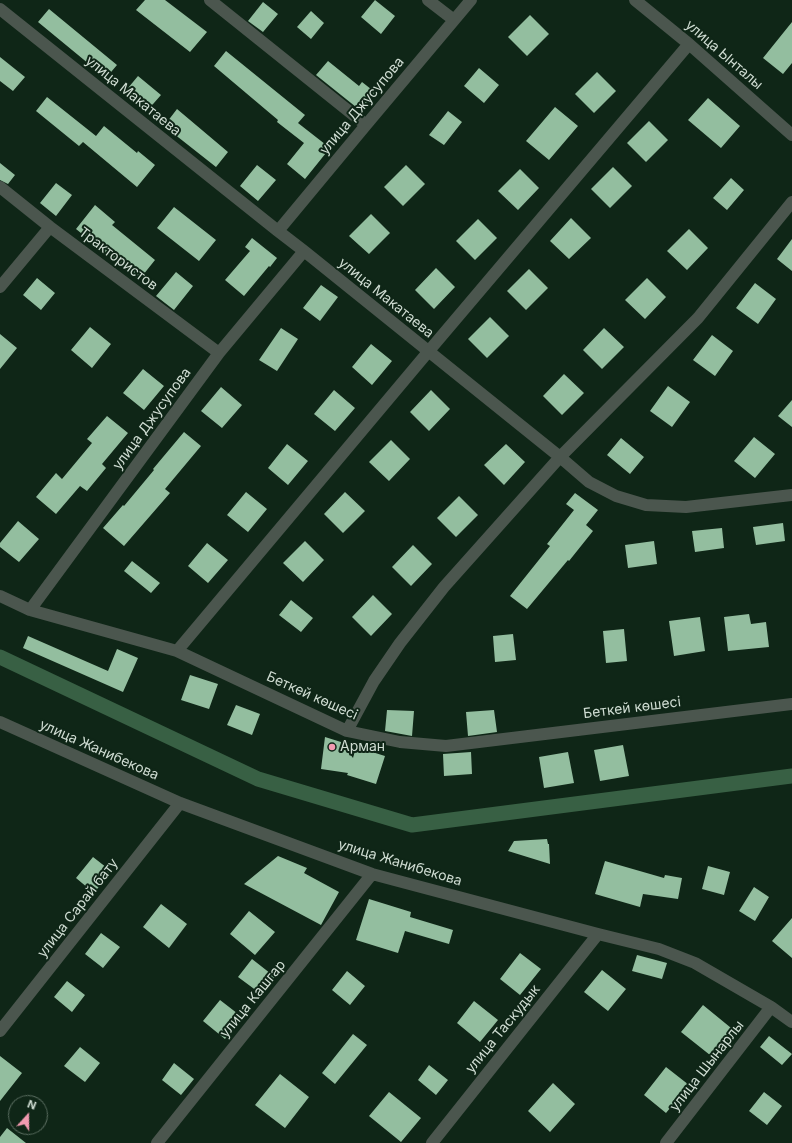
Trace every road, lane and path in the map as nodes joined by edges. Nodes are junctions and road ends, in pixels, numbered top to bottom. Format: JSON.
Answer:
{"nodes":[{"id":1,"x":210,"y":0,"type":"edge"},
{"id":2,"x":428,"y":0,"type":"edge"},
{"id":3,"x":471,"y":0,"type":"edge"},
{"id":4,"x":636,"y":0,"type":"edge"},
{"id":5,"x":0,"y":9,"type":"edge"},
{"id":6,"x":454,"y":20,"type":"junction"},
{"id":7,"x":689,"y":44,"type":"junction"},
{"id":8,"x":366,"y":125,"type":"junction"},
{"id":9,"x":792,"y":134,"type":"edge"},
{"id":10,"x":0,"y":187,"type":"edge"},
{"id":11,"x":792,"y":202,"type":"edge"},
{"id":12,"x":50,"y":227,"type":"junction"},
{"id":13,"x":278,"y":231,"type":"junction"},
{"id":14,"x":304,"y":251,"type":"junction"},
{"id":15,"x":0,"y":287,"type":"edge"},
{"id":16,"x":428,"y":352,"type":"junction"},
{"id":17,"x":219,"y":353,"type":"junction"},
{"id":18,"x":560,"y":457,"type":"junction"},
{"id":19,"x":790,"y":492,"type":"edge"},
{"id":20,"x":0,"y":596,"type":"edge"},
{"id":21,"x":30,"y":610,"type":"junction"},
{"id":22,"x":178,"y":652,"type":"junction"},
{"id":23,"x":792,"y":704,"type":"edge"},
{"id":24,"x":0,"y":722,"type":"edge"},
{"id":25,"x":347,"y":731,"type":"junction"},
{"id":26,"x":180,"y":803,"type":"junction"},
{"id":27,"x":372,"y":874,"type":"junction"},
{"id":28,"x":598,"y":934,"type":"junction"},
{"id":29,"x":771,"y":1007,"type":"junction"},
{"id":30,"x":792,"y":1022,"type":"edge"},
{"id":31,"x":0,"y":1031,"type":"edge"},
{"id":32,"x":157,"y":1143,"type":"edge"},
{"id":33,"x":432,"y":1143,"type":"edge"},
{"id":34,"x":666,"y":1143,"type":"edge"}],
"edges":[{"from":1,"to":8,"type":"street"},
{"from":2,"to":6,"type":"street"},
{"from":3,"to":6,"type":"street","name":"улица Джусупова"},
{"from":4,"to":7,"type":"street","name":"улица Ынталы"},
{"from":5,"to":13,"type":"street","name":"улица Макатаева"},
{"from":6,"to":8,"type":"street","name":"улица Джусупова"},
{"from":7,"to":9,"type":"street","name":"улица Ынталы"},
{"from":7,"to":16,"type":"street"},
{"from":8,"to":13,"type":"street","name":"улица Джусупова"},
{"from":10,"to":12,"type":"street","name":"Трактористов"},
{"from":11,"to":18,"type":"street"},
{"from":12,"to":15,"type":"street"},
{"from":12,"to":17,"type":"street","name":"Трактористов"},
{"from":13,"to":14,"type":"street","name":"улица Макатаева"},
{"from":14,"to":16,"type":"street","name":"улица Макатаева"},
{"from":14,"to":17,"type":"street","name":"улица Джусупова"},
{"from":16,"to":18,"type":"street","name":"улица Макатаева"},
{"from":16,"to":22,"type":"street"},
{"from":17,"to":21,"type":"street","name":"улица Джусупова"},
{"from":18,"to":19,"type":"street","name":"улица Макатаева"},
{"from":18,"to":25,"type":"street"},
{"from":20,"to":21,"type":"street","name":"Беткей көшесі"},
{"from":21,"to":22,"type":"street","name":"Беткей көшесі"},
{"from":22,"to":25,"type":"street","name":"Беткей көшесі"},
{"from":23,"to":25,"type":"street","name":"Беткей көшесі"},
{"from":24,"to":26,"type":"street","name":"улица Жанибекова"},
{"from":26,"to":27,"type":"street","name":"улица Жанибекова"},
{"from":26,"to":31,"type":"street","name":"улица Сарай бату"},
{"from":27,"to":28,"type":"street","name":"улица Жанибекова"},
{"from":27,"to":32,"type":"street","name":"улица Кашгар"},
{"from":28,"to":29,"type":"street","name":"улица Жанибекова"},
{"from":28,"to":33,"type":"street","name":"улица Таскудык"},
{"from":29,"to":30,"type":"street","name":"улица Жанибекова"},
{"from":29,"to":34,"type":"street","name":"улица Шынарлы"}]}
